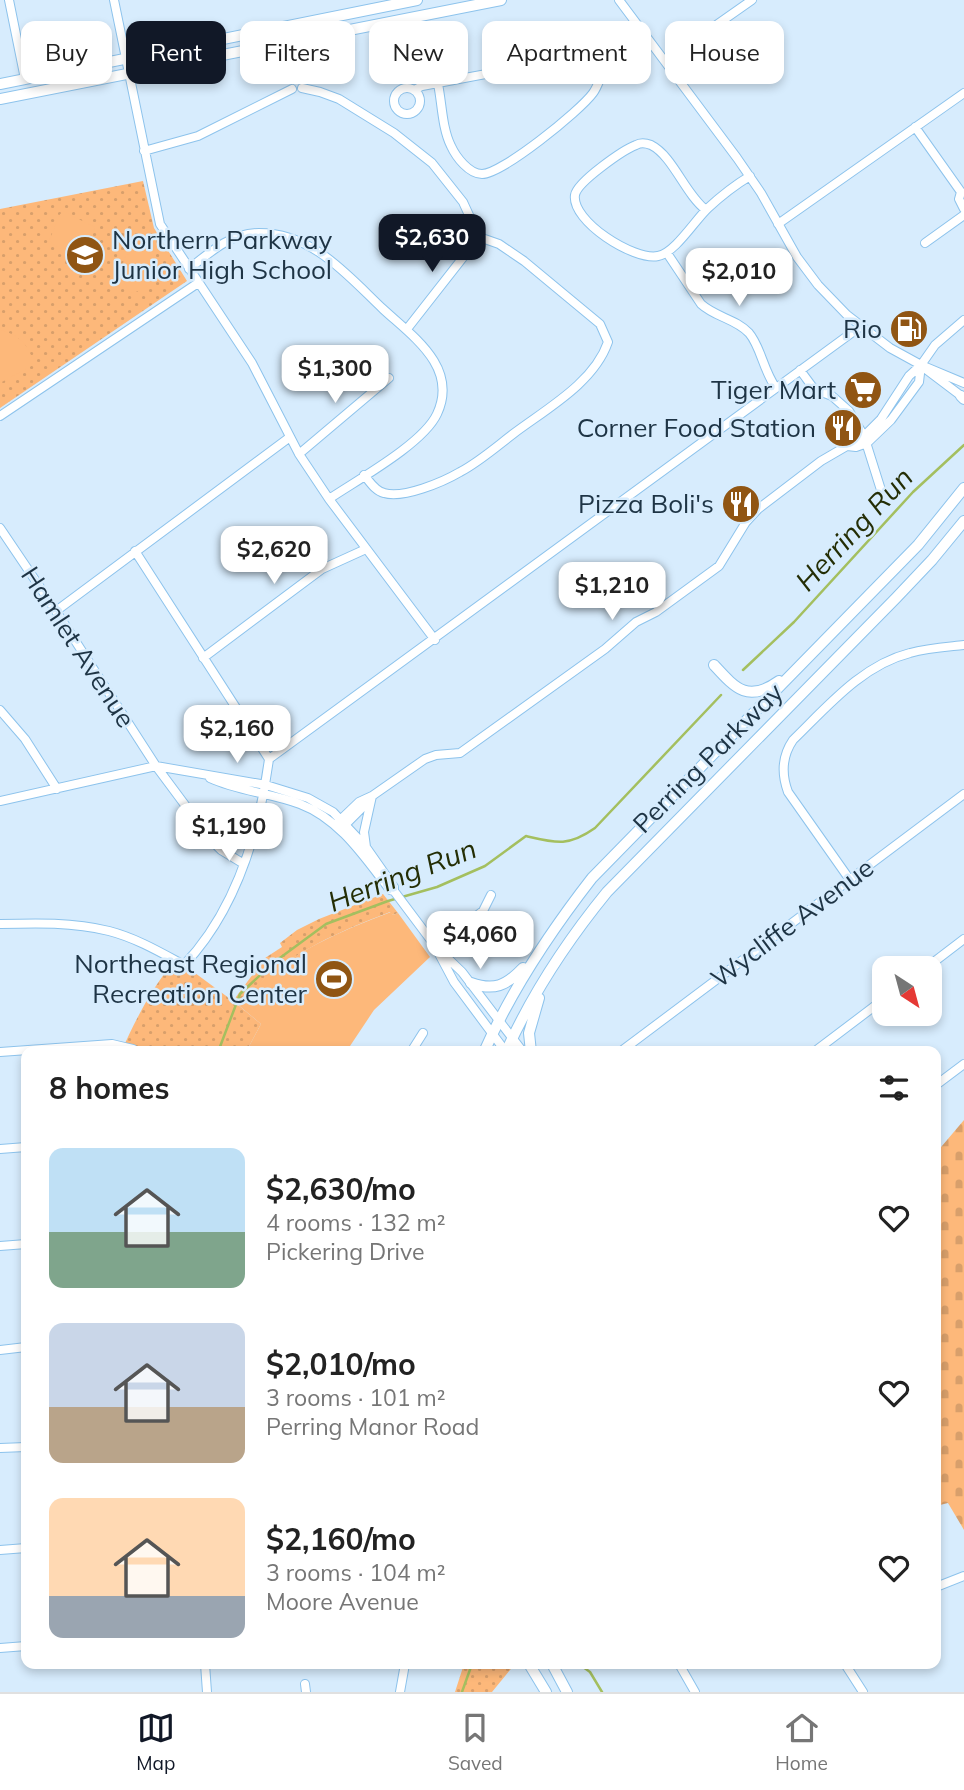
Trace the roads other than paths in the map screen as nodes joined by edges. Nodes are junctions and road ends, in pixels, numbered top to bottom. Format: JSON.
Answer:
{"nodes":[{"id":1,"x":9,"y":0,"type":"edge"},
{"id":2,"x":114,"y":0,"type":"edge"},
{"id":3,"x":413,"y":0,"type":"edge"},
{"id":4,"x":501,"y":0,"type":"edge"},
{"id":5,"x":619,"y":0,"type":"edge"},
{"id":6,"x":752,"y":0,"type":"edge"},
{"id":7,"x":415,"y":17,"type":"junction"},
{"id":8,"x":635,"y":21,"type":"edge"},
{"id":9,"x":722,"y":21,"type":"edge"},
{"id":10,"x":226,"y":38,"type":"edge"},
{"id":11,"x":651,"y":43,"type":"edge"},
{"id":12,"x":226,"y":55,"type":"edge"},
{"id":13,"x":21,"y":59,"type":"edge"},
{"id":14,"x":126,"y":59,"type":"joint"},
{"id":15,"x":665,"y":60,"type":"edge"},
{"id":16,"x":112,"y":62,"type":"edge"},
{"id":17,"x":126,"y":75,"type":"edge"},
{"id":18,"x":21,"y":80,"type":"edge"},
{"id":19,"x":0,"y":84,"type":"edge"},
{"id":20,"x":131,"y":84,"type":"edge"},
{"id":21,"x":438,"y":84,"type":"joint"},
{"id":22,"x":598,"y":84,"type":"edge"},
{"id":23,"x":683,"y":84,"type":"edge"},
{"id":24,"x":414,"y":90,"type":"dead end"},
{"id":25,"x":964,"y":93,"type":"edge"},
{"id":26,"x":0,"y":99,"type":"edge"},
{"id":27,"x":915,"y":127,"type":"junction"},
{"id":28,"x":144,"y":151,"type":"junction"},
{"id":29,"x":750,"y":176,"type":"junction"},
{"id":30,"x":963,"y":191,"type":"edge"},
{"id":31,"x":706,"y":210,"type":"junction"},
{"id":32,"x":964,"y":212,"type":"edge"},
{"id":33,"x":778,"y":224,"type":"junction"},
{"id":34,"x":480,"y":237,"type":"junction"},
{"id":35,"x":925,"y":243,"type":"dead end"},
{"id":36,"x":667,"y":253,"type":"junction"},
{"id":37,"x":189,"y":269,"type":"junction"},
{"id":38,"x":198,"y":283,"type":"junction"},
{"id":39,"x":964,"y":320,"type":"edge"},
{"id":40,"x":861,"y":326,"type":"junction"},
{"id":41,"x":407,"y":329,"type":"junction"},
{"id":42,"x":921,"y":365,"type":"junction"},
{"id":43,"x":800,"y":370,"type":"junction"},
{"id":44,"x":388,"y":378,"type":"dead end"},
{"id":45,"x":964,"y":383,"type":"edge"},
{"id":46,"x":776,"y":388,"type":"junction"},
{"id":47,"x":963,"y":398,"type":"edge"},
{"id":48,"x":0,"y":416,"type":"edge"},
{"id":49,"x":290,"y":437,"type":"junction"},
{"id":50,"x":865,"y":439,"type":"junction"},
{"id":51,"x":299,"y":454,"type":"junction"},
{"id":52,"x":364,"y":475,"type":"junction"},
{"id":53,"x":964,"y":488,"type":"edge"},
{"id":54,"x":881,"y":490,"type":"dead end"},
{"id":55,"x":329,"y":499,"type":"junction"},
{"id":56,"x":964,"y":521,"type":"edge"},
{"id":57,"x":0,"y":528,"type":"edge"},
{"id":58,"x":366,"y":549,"type":"junction"},
{"id":59,"x":135,"y":551,"type":"junction"},
{"id":60,"x":56,"y":611,"type":"junction"},
{"id":61,"x":435,"y":640,"type":"junction"},
{"id":62,"x":964,"y":645,"type":"edge"},
{"id":63,"x":203,"y":657,"type":"junction"},
{"id":64,"x":714,"y":665,"type":"dead end"},
{"id":65,"x":799,"y":666,"type":"junction"},
{"id":66,"x":0,"y":710,"type":"edge"},
{"id":67,"x":269,"y":759,"type":"junction"},
{"id":68,"x":156,"y":766,"type":"junction"},
{"id":69,"x":57,"y":789,"type":"junction"},
{"id":70,"x":265,"y":789,"type":"junction"},
{"id":71,"x":964,"y":794,"type":"edge"},
{"id":72,"x":372,"y":796,"type":"junction"},
{"id":73,"x":0,"y":801,"type":"edge"},
{"id":74,"x":340,"y":825,"type":"junction"},
{"id":75,"x":366,"y":847,"type":"junction"},
{"id":76,"x":244,"y":864,"type":"junction"},
{"id":77,"x":850,"y":880,"type":"junction"},
{"id":78,"x":395,"y":892,"type":"junction"},
{"id":79,"x":491,"y":895,"type":"dead end"},
{"id":80,"x":0,"y":924,"type":"edge"},
{"id":81,"x":553,"y":929,"type":"junction"},
{"id":82,"x":964,"y":939,"type":"edge"},
{"id":83,"x":436,"y":947,"type":"junction"},
{"id":84,"x":942,"y":956,"type":"edge"},
{"id":85,"x":549,"y":970,"type":"junction"},
{"id":86,"x":471,"y":983,"type":"junction"},
{"id":87,"x":872,"y":1008,"type":"edge"},
{"id":88,"x":499,"y":1020,"type":"junction"},
{"id":89,"x":423,"y":1033,"type":"dead end"},
{"id":90,"x":492,"y":1034,"type":"junction"},
{"id":91,"x":513,"y":1038,"type":"junction"},
{"id":92,"x":84,"y":1046,"type":"edge"},
{"id":93,"x":121,"y":1046,"type":"edge"},
{"id":94,"x":415,"y":1046,"type":"edge"},
{"id":95,"x":487,"y":1046,"type":"edge"},
{"id":96,"x":501,"y":1046,"type":"edge"},
{"id":97,"x":509,"y":1046,"type":"edge"},
{"id":98,"x":519,"y":1046,"type":"edge"},
{"id":99,"x":530,"y":1046,"type":"edge"},
{"id":100,"x":628,"y":1046,"type":"edge"},
{"id":101,"x":822,"y":1046,"type":"edge"},
{"id":102,"x":21,"y":1050,"type":"edge"},
{"id":103,"x":0,"y":1052,"type":"edge"},
{"id":104,"x":964,"y":1064,"type":"edge"},
{"id":105,"x":941,"y":1081,"type":"edge"},
{"id":106,"x":21,"y":1147,"type":"edge"},
{"id":107,"x":0,"y":1149,"type":"edge"},
{"id":108,"x":21,"y":1244,"type":"edge"},
{"id":109,"x":0,"y":1246,"type":"edge"},
{"id":110,"x":21,"y":1348,"type":"edge"},
{"id":111,"x":0,"y":1350,"type":"edge"},
{"id":112,"x":21,"y":1447,"type":"edge"},
{"id":113,"x":0,"y":1448,"type":"edge"},
{"id":114,"x":21,"y":1548,"type":"edge"},
{"id":115,"x":0,"y":1550,"type":"edge"},
{"id":116,"x":964,"y":1576,"type":"edge"},
{"id":117,"x":941,"y":1585,"type":"edge"},
{"id":118,"x":21,"y":1646,"type":"edge"},
{"id":119,"x":0,"y":1648,"type":"edge"},
{"id":120,"x":205,"y":1669,"type":"edge"},
{"id":121,"x":404,"y":1669,"type":"edge"},
{"id":122,"x":532,"y":1669,"type":"edge"},
{"id":123,"x":555,"y":1669,"type":"edge"},
{"id":124,"x":682,"y":1669,"type":"edge"},
{"id":125,"x":848,"y":1669,"type":"edge"},
{"id":126,"x":207,"y":1692,"type":"edge"},
{"id":127,"x":400,"y":1692,"type":"edge"},
{"id":128,"x":545,"y":1692,"type":"edge"},
{"id":129,"x":567,"y":1692,"type":"edge"},
{"id":130,"x":695,"y":1692,"type":"edge"},
{"id":131,"x":863,"y":1692,"type":"edge"}],
"edges":[{"from":1,"to":13,"type":"street"},
{"from":2,"to":14,"type":"street"},
{"from":3,"to":7,"type":"street"},
{"from":3,"to":10,"type":"main road"},
{"from":4,"to":7,"type":"main road"},
{"from":5,"to":8,"type":"street"},
{"from":6,"to":9,"type":"street"},
{"from":7,"to":12,"type":"main road"},
{"from":11,"to":15,"type":"street"},
{"from":14,"to":16,"type":"main road"},
{"from":17,"to":26,"type":"main road"},
{"from":18,"to":19,"type":"main road"},
{"from":20,"to":28,"type":"street"},
{"from":21,"to":22,"type":"street"},
{"from":21,"to":24,"type":"street"},
{"from":23,"to":29,"type":"street"},
{"from":25,"to":27,"type":"street"},
{"from":27,"to":30,"type":"street"},
{"from":27,"to":33,"type":"street"},
{"from":28,"to":34,"type":"street"},
{"from":28,"to":37,"type":"street"},
{"from":29,"to":31,"type":"street"},
{"from":29,"to":33,"type":"street"},
{"from":30,"to":32,"type":"street"},
{"from":31,"to":36,"type":"street"},
{"from":31,"to":36,"type":"street"},
{"from":32,"to":35,"type":"street"},
{"from":33,"to":40,"type":"street"},
{"from":34,"to":41,"type":"street"},
{"from":34,"to":52,"type":"street"},
{"from":36,"to":46,"type":"street"},
{"from":37,"to":38,"type":"street"},
{"from":37,"to":41,"type":"street"},
{"from":38,"to":48,"type":"street"},
{"from":38,"to":49,"type":"street"},
{"from":39,"to":42,"type":"street"},
{"from":40,"to":42,"type":"street"},
{"from":40,"to":43,"type":"street"},
{"from":41,"to":52,"type":"street"},
{"from":42,"to":45,"type":"street"},
{"from":42,"to":47,"type":"street"},
{"from":42,"to":50,"type":"street"},
{"from":43,"to":46,"type":"street"},
{"from":43,"to":50,"type":"street"},
{"from":44,"to":51,"type":"street"},
{"from":46,"to":61,"type":"street"},
{"from":49,"to":51,"type":"street"},
{"from":49,"to":59,"type":"street"},
{"from":50,"to":54,"type":"street"},
{"from":50,"to":72,"type":"street"},
{"from":51,"to":55,"type":"street"},
{"from":52,"to":55,"type":"street"},
{"from":53,"to":65,"type":"main road","name":"Perring Parkway"},
{"from":55,"to":58,"type":"street"},
{"from":56,"to":85,"type":"main road","name":"Perring Parkway"},
{"from":57,"to":60,"type":"street","name":"Hamlet Avenue"},
{"from":58,"to":61,"type":"street"},
{"from":58,"to":63,"type":"street"},
{"from":59,"to":60,"type":"street"},
{"from":59,"to":63,"type":"street"},
{"from":60,"to":68,"type":"street","name":"Hamlet Avenue"},
{"from":61,"to":67,"type":"street"},
{"from":62,"to":77,"type":"street"},
{"from":63,"to":67,"type":"street"},
{"from":64,"to":65,"type":"main road"},
{"from":65,"to":81,"type":"main road","name":"Perring Parkway"},
{"from":66,"to":69,"type":"street"},
{"from":67,"to":70,"type":"street"},
{"from":68,"to":69,"type":"street"},
{"from":68,"to":70,"type":"street"},
{"from":68,"to":76,"type":"street","name":"Hamlet Avenue"},
{"from":69,"to":73,"type":"street"},
{"from":70,"to":74,"type":"street"},
{"from":70,"to":76,"type":"street"},
{"from":71,"to":77,"type":"street","name":"Wycliffe Avenue"},
{"from":72,"to":74,"type":"street"},
{"from":72,"to":75,"type":"street"},
{"from":74,"to":75,"type":"street"},
{"from":74,"to":78,"type":"street"},
{"from":75,"to":78,"type":"street"},
{"from":76,"to":80,"type":"street"},
{"from":77,"to":100,"type":"street","name":"Wycliffe Avenue"},
{"from":78,"to":83,"type":"street"},
{"from":79,"to":83,"type":"street"},
{"from":81,"to":86,"type":"main road"},
{"from":81,"to":88,"type":"main road","name":"Perring Parkway"},
{"from":82,"to":84,"type":"street"},
{"from":83,"to":86,"type":"street"},
{"from":83,"to":90,"type":"street"},
{"from":85,"to":91,"type":"main road","name":"Perring Parkway"},
{"from":85,"to":99,"type":"main road"},
{"from":86,"to":88,"type":"street"},
{"from":87,"to":101,"type":"street"},
{"from":88,"to":90,"type":"main road","name":"Perring Parkway"},
{"from":88,"to":91,"type":"street"},
{"from":89,"to":94,"type":"street"},
{"from":90,"to":95,"type":"main road","name":"Perring Parkway"},
{"from":90,"to":96,"type":"street"},
{"from":91,"to":97,"type":"main road","name":"Perring Parkway"},
{"from":91,"to":98,"type":"street"},
{"from":92,"to":93,"type":"street"},
{"from":102,"to":103,"type":"street"},
{"from":104,"to":105,"type":"street"},
{"from":106,"to":107,"type":"street"},
{"from":108,"to":109,"type":"street"},
{"from":110,"to":111,"type":"street"},
{"from":112,"to":113,"type":"street"},
{"from":114,"to":115,"type":"street"},
{"from":116,"to":117,"type":"street"},
{"from":118,"to":119,"type":"street"},
{"from":120,"to":126,"type":"street"},
{"from":121,"to":127,"type":"street"},
{"from":122,"to":128,"type":"main road"},
{"from":123,"to":129,"type":"main road"},
{"from":124,"to":130,"type":"street"},
{"from":125,"to":131,"type":"street"}]}
